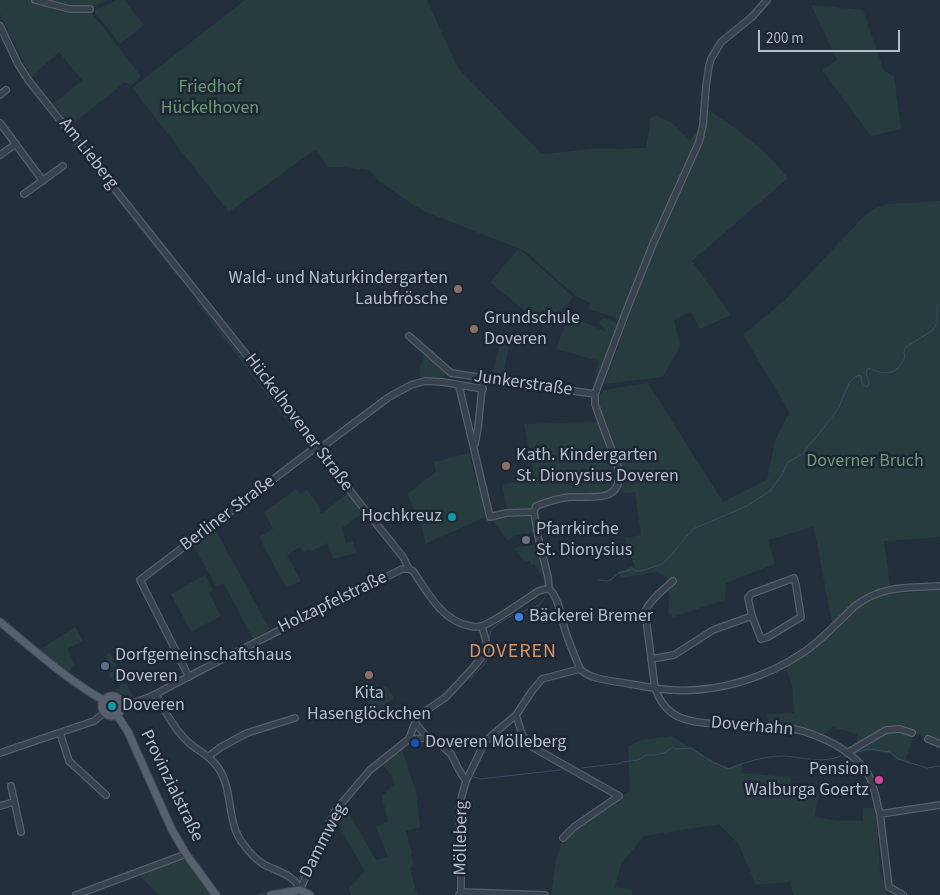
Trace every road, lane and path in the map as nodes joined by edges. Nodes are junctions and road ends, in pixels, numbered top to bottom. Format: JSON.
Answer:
{"nodes":[{"id":1,"x":35,"y":0,"type":"edge"},
{"id":2,"x":767,"y":0,"type":"edge"},
{"id":3,"x":90,"y":9,"type":"dead end"},
{"id":4,"x":0,"y":26,"type":"edge"},
{"id":5,"x":2,"y":35,"type":"edge"},
{"id":6,"x":6,"y":90,"type":"dead end"},
{"id":7,"x":0,"y":95,"type":"edge"},
{"id":8,"x":0,"y":123,"type":"edge"},
{"id":9,"x":16,"y":144,"type":"junction"},
{"id":10,"x":0,"y":155,"type":"edge"},
{"id":11,"x":62,"y":166,"type":"dead end"},
{"id":12,"x":42,"y":181,"type":"junction"},
{"id":13,"x":24,"y":194,"type":"dead end"},
{"id":14,"x":184,"y":278,"type":"joint"},
{"id":15,"x":409,"y":336,"type":"dead end"},
{"id":16,"x":451,"y":373,"type":"junction"},
{"id":17,"x":483,"y":378,"type":"junction"},
{"id":18,"x":443,"y":382,"type":"junction"},
{"id":19,"x":460,"y":386,"type":"junction"},
{"id":20,"x":482,"y":389,"type":"junction"},
{"id":21,"x":595,"y":394,"type":"junction"},
{"id":22,"x":474,"y":446,"type":"junction"},
{"id":23,"x":317,"y":449,"type":"junction"},
{"id":24,"x":534,"y":512,"type":"junction"},
{"id":25,"x":409,"y":569,"type":"junction"},
{"id":26,"x":673,"y":581,"type":"dead end"},
{"id":27,"x":940,"y":586,"type":"edge"},
{"id":28,"x":549,"y":589,"type":"junction"},
{"id":29,"x":752,"y":616,"type":"junction"},
{"id":30,"x":0,"y":622,"type":"edge"},
{"id":31,"x":482,"y":626,"type":"junction"},
{"id":32,"x":651,"y":659,"type":"junction"},
{"id":33,"x":580,"y":669,"type":"junction"},
{"id":34,"x":189,"y":677,"type":"junction"},
{"id":35,"x":655,"y":688,"type":"junction"},
{"id":36,"x":156,"y":694,"type":"junction"},
{"id":37,"x":104,"y":700,"type":"junction"},
{"id":38,"x":122,"y":704,"type":"junction"},
{"id":39,"x":104,"y":713,"type":"junction"},
{"id":40,"x":117,"y":714,"type":"junction"},
{"id":41,"x":516,"y":715,"type":"junction"},
{"id":42,"x":295,"y":718,"type":"dead end"},
{"id":43,"x":415,"y":724,"type":"junction"},
{"id":44,"x":60,"y":733,"type":"junction"},
{"id":45,"x":912,"y":733,"type":"dead end"},
{"id":46,"x":428,"y":738,"type":"junction"},
{"id":47,"x":409,"y":739,"type":"junction"},
{"id":48,"x":928,"y":739,"type":"dead end"},
{"id":49,"x":940,"y":744,"type":"edge"},
{"id":50,"x":0,"y":753,"type":"edge"},
{"id":51,"x":848,"y":753,"type":"junction"},
{"id":52,"x":209,"y":756,"type":"junction"},
{"id":53,"x":466,"y":781,"type":"junction"},
{"id":54,"x":11,"y":786,"type":"dead end"},
{"id":55,"x":106,"y":796,"type":"dead end"},
{"id":56,"x":14,"y":802,"type":"junction"},
{"id":57,"x":940,"y":805,"type":"edge"},
{"id":58,"x":0,"y":806,"type":"edge"},
{"id":59,"x":880,"y":814,"type":"junction"},
{"id":60,"x":22,"y":832,"type":"dead end"},
{"id":61,"x":563,"y":838,"type":"dead end"},
{"id":62,"x":186,"y":854,"type":"junction"},
{"id":63,"x":298,"y":885,"type":"junction"},
{"id":64,"x":460,"y":893,"type":"edge"},
{"id":65,"x":76,"y":895,"type":"edge"},
{"id":66,"x":216,"y":895,"type":"edge"},
{"id":67,"x":270,"y":895,"type":"edge"},
{"id":68,"x":310,"y":895,"type":"edge"},
{"id":69,"x":545,"y":895,"type":"edge"},
{"id":70,"x":902,"y":895,"type":"edge"}],
"edges":[{"from":1,"to":3,"type":"street"},
{"from":2,"to":21,"type":"street"},
{"from":4,"to":5,"type":"street","name":"Am Lieberg"},
{"from":5,"to":14,"type":"street","name":"Am Lieberg"},
{"from":6,"to":7,"type":"street"},
{"from":8,"to":9,"type":"street"},
{"from":9,"to":10,"type":"street"},
{"from":9,"to":12,"type":"street"},
{"from":11,"to":12,"type":"street"},
{"from":12,"to":13,"type":"street"},
{"from":14,"to":23,"type":"street","name":"Hückelhovener Straße"},
{"from":15,"to":16,"type":"street"},
{"from":16,"to":17,"type":"street","name":"Junkerstraße"},
{"from":16,"to":18,"type":"street"},
{"from":17,"to":20,"type":"street"},
{"from":17,"to":21,"type":"street","name":"Junkerstraße"},
{"from":18,"to":19,"type":"street","name":"Berliner Straße"},
{"from":18,"to":23,"type":"street","name":"Berliner Straße"},
{"from":19,"to":20,"type":"street","name":"Berliner Straße"},
{"from":19,"to":22,"type":"street"},
{"from":20,"to":22,"type":"street"},
{"from":21,"to":24,"type":"street"},
{"from":22,"to":24,"type":"street"},
{"from":23,"to":25,"type":"street","name":"Hückelhovener Straße"},
{"from":23,"to":34,"type":"street","name":"Berliner Straße"},
{"from":24,"to":28,"type":"street"},
{"from":25,"to":31,"type":"street","name":"Hückelhovener Straße"},
{"from":25,"to":34,"type":"street","name":"Holzapfelstraße"},
{"from":26,"to":32,"type":"street"},
{"from":27,"to":35,"type":"street"},
{"from":28,"to":31,"type":"street"},
{"from":28,"to":33,"type":"street"},
{"from":29,"to":29,"type":"street"},
{"from":29,"to":32,"type":"street"},
{"from":30,"to":37,"type":"main road"},
{"from":31,"to":43,"type":"street"},
{"from":32,"to":35,"type":"street"},
{"from":33,"to":35,"type":"street"},
{"from":33,"to":41,"type":"street","name":"Mölleberg"},
{"from":34,"to":36,"type":"street","name":"Holzapfelstraße"},
{"from":35,"to":51,"type":"street","name":"Doverhahn"},
{"from":36,"to":38,"type":"street","name":"Holzapfelstraße"},
{"from":36,"to":52,"type":"street"},
{"from":37,"to":38,"type":"main road"},
{"from":37,"to":39,"type":"main road"},
{"from":38,"to":40,"type":"main road"},
{"from":39,"to":40,"type":"main road"},
{"from":39,"to":44,"type":"street"},
{"from":40,"to":62,"type":"main road","name":"Provinzialstraße"},
{"from":41,"to":53,"type":"street","name":"Mölleberg"},
{"from":41,"to":61,"type":"street"},
{"from":42,"to":52,"type":"street"},
{"from":43,"to":46,"type":"street","name":"Mölleberg"},
{"from":43,"to":47,"type":"street"},
{"from":44,"to":50,"type":"street"},
{"from":44,"to":55,"type":"street"},
{"from":45,"to":51,"type":"street"},
{"from":46,"to":47,"type":"street"},
{"from":46,"to":53,"type":"street","name":"Mölleberg"},
{"from":47,"to":63,"type":"street","name":"Dammweg"},
{"from":48,"to":49,"type":"street"},
{"from":51,"to":59,"type":"street","name":"Doverhahn"},
{"from":52,"to":63,"type":"street"},
{"from":53,"to":64,"type":"street","name":"Mölleberg"},
{"from":54,"to":56,"type":"street"},
{"from":56,"to":58,"type":"street"},
{"from":56,"to":60,"type":"street"},
{"from":57,"to":59,"type":"street"},
{"from":59,"to":70,"type":"street","name":"Doverhahn"},
{"from":62,"to":65,"type":"street"},
{"from":62,"to":66,"type":"main road","name":"Provinzialstraße"},
{"from":63,"to":67,"type":"main road"},
{"from":63,"to":68,"type":"main road"},
{"from":64,"to":69,"type":"street"}]}
